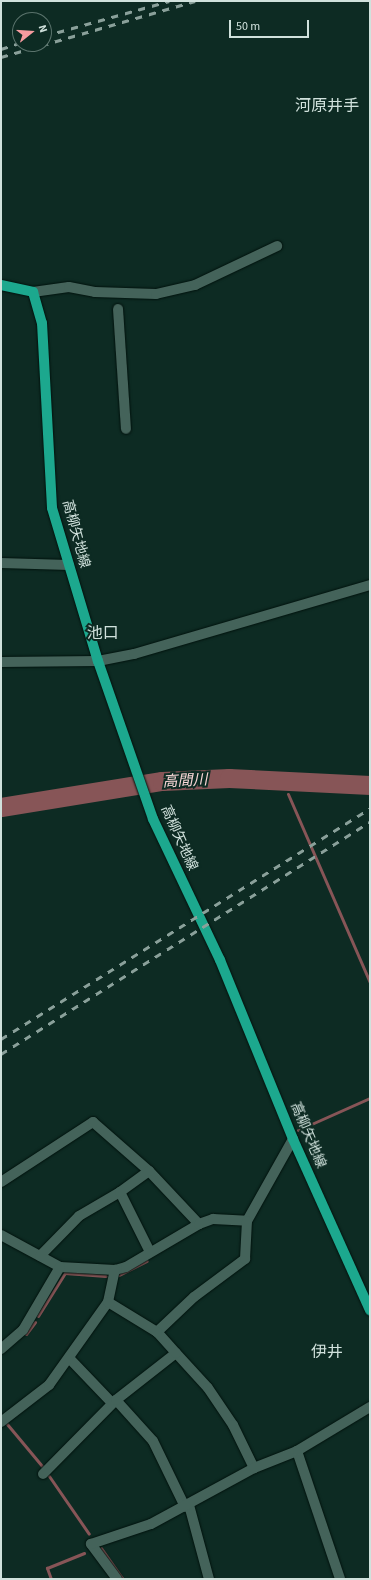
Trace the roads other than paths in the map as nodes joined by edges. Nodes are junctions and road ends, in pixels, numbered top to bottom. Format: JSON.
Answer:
{"nodes":[{"id":1,"x":277,"y":246,"type":"dead end"},
{"id":2,"x":1,"y":285,"type":"edge"},
{"id":3,"x":33,"y":292,"type":"junction"},
{"id":4,"x":118,"y":309,"type":"dead end"},
{"id":5,"x":126,"y":429,"type":"dead end"},
{"id":6,"x":1,"y":563,"type":"edge"},
{"id":7,"x":69,"y":565,"type":"junction"},
{"id":8,"x":370,"y":585,"type":"edge"},
{"id":9,"x":98,"y":661,"type":"junction"},
{"id":10,"x":1,"y":662,"type":"edge"},
{"id":11,"x":293,"y":1139,"type":"junction"},
{"id":12,"x":149,"y":1171,"type":"junction"},
{"id":13,"x":1,"y":1182,"type":"edge"},
{"id":14,"x":120,"y":1192,"type":"junction"},
{"id":15,"x":247,"y":1221,"type":"junction"},
{"id":16,"x":199,"y":1224,"type":"junction"},
{"id":17,"x":1,"y":1235,"type":"edge"},
{"id":18,"x":150,"y":1252,"type":"junction"},
{"id":19,"x":40,"y":1256,"type":"junction"},
{"id":20,"x":60,"y":1267,"type":"junction"},
{"id":21,"x":115,"y":1270,"type":"junction"},
{"id":22,"x":108,"y":1302,"type":"junction"},
{"id":23,"x":370,"y":1310,"type":"edge"},
{"id":24,"x":157,"y":1332,"type":"junction"},
{"id":25,"x":1,"y":1349,"type":"edge"},
{"id":26,"x":176,"y":1353,"type":"junction"},
{"id":27,"x":69,"y":1358,"type":"junction"},
{"id":28,"x":114,"y":1402,"type":"junction"},
{"id":29,"x":370,"y":1407,"type":"edge"},
{"id":30,"x":1,"y":1422,"type":"edge"},
{"id":31,"x":297,"y":1451,"type":"junction"},
{"id":32,"x":254,"y":1468,"type":"junction"},
{"id":33,"x":43,"y":1474,"type":"dead end"},
{"id":34,"x":187,"y":1506,"type":"junction"},
{"id":35,"x":117,"y":1579,"type":"edge"},
{"id":36,"x":209,"y":1579,"type":"edge"},
{"id":37,"x":340,"y":1579,"type":"edge"}],
"edges":[{"from":1,"to":3,"type":"street"},
{"from":2,"to":3,"type":"main road"},
{"from":3,"to":7,"type":"main road","name":"高柳矢地線"},
{"from":4,"to":5,"type":"street"},
{"from":6,"to":7,"type":"street"},
{"from":7,"to":9,"type":"main road","name":"高柳矢地線"},
{"from":8,"to":9,"type":"street"},
{"from":9,"to":10,"type":"street"},
{"from":9,"to":11,"type":"main road","name":"高柳矢地線"},
{"from":11,"to":15,"type":"street"},
{"from":11,"to":23,"type":"main road","name":"高柳矢地線"},
{"from":12,"to":13,"type":"street"},
{"from":12,"to":14,"type":"street"},
{"from":12,"to":16,"type":"street"},
{"from":14,"to":18,"type":"street"},
{"from":14,"to":19,"type":"street"},
{"from":15,"to":16,"type":"street"},
{"from":15,"to":24,"type":"street"},
{"from":16,"to":18,"type":"street"},
{"from":17,"to":19,"type":"street"},
{"from":18,"to":21,"type":"street"},
{"from":19,"to":20,"type":"street"},
{"from":20,"to":21,"type":"street"},
{"from":20,"to":25,"type":"street"},
{"from":21,"to":22,"type":"street"},
{"from":22,"to":24,"type":"street"},
{"from":22,"to":27,"type":"street"},
{"from":24,"to":26,"type":"street"},
{"from":26,"to":28,"type":"street"},
{"from":26,"to":32,"type":"street"},
{"from":27,"to":28,"type":"street"},
{"from":27,"to":30,"type":"street"},
{"from":28,"to":33,"type":"street"},
{"from":28,"to":34,"type":"street"},
{"from":29,"to":31,"type":"street"},
{"from":31,"to":32,"type":"street"},
{"from":31,"to":37,"type":"street"},
{"from":32,"to":34,"type":"street"},
{"from":34,"to":35,"type":"street"},
{"from":34,"to":36,"type":"street"}]}
